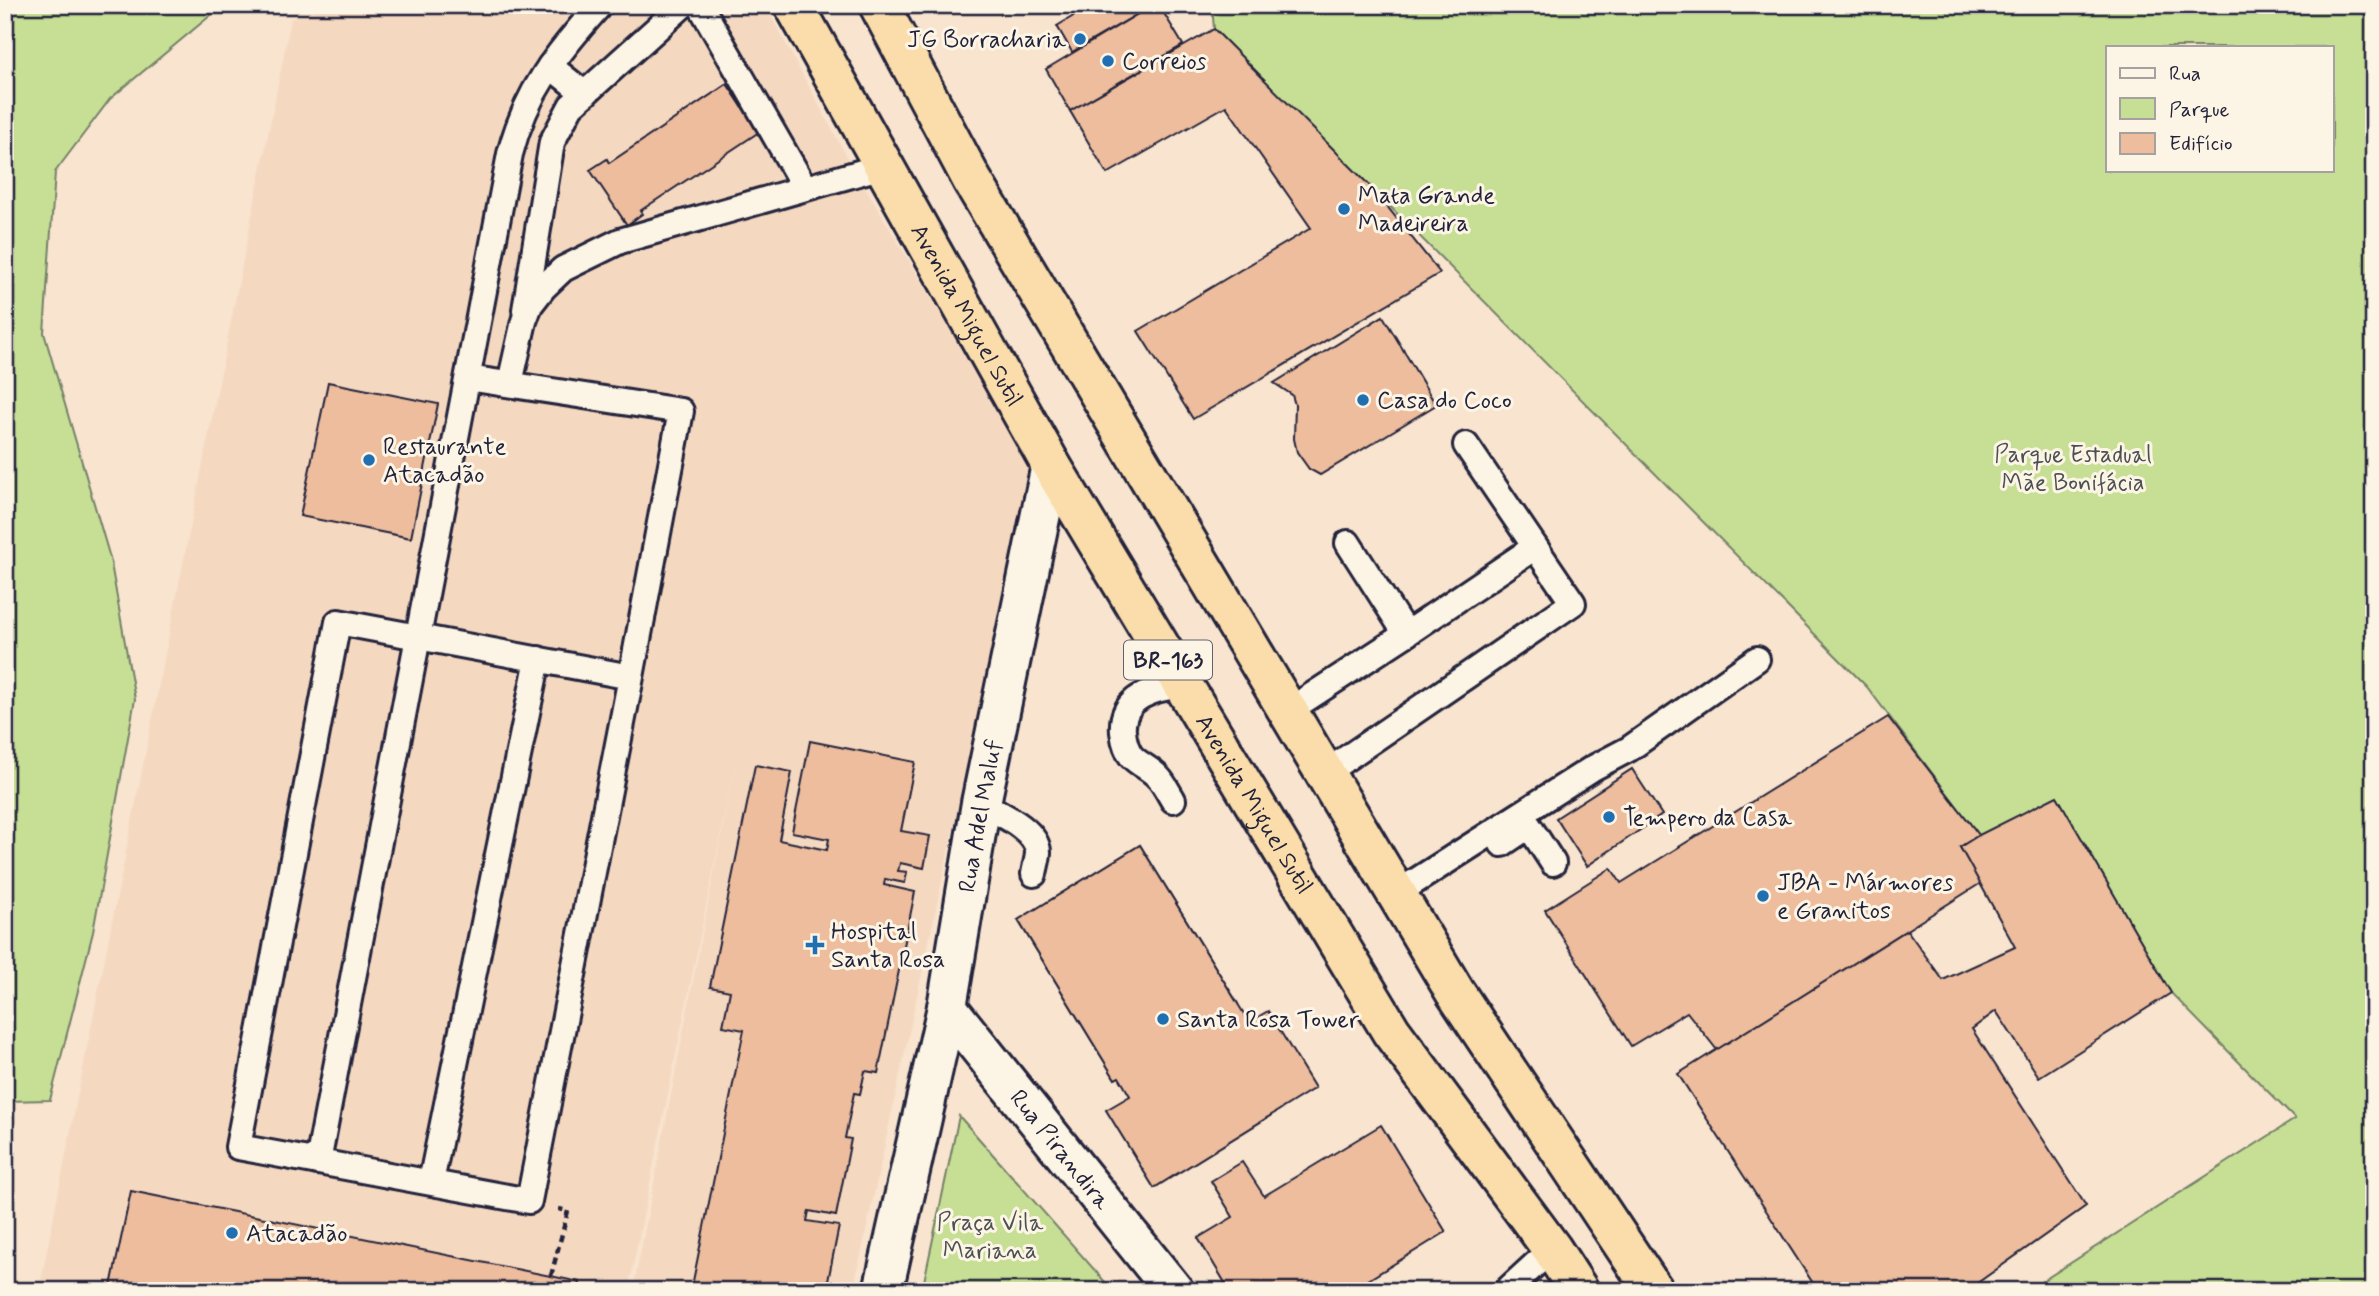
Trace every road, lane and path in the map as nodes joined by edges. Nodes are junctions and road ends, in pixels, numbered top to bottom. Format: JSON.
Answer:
{"nodes":[{"id":1,"x":600,"y":5,"type":"edge"},
{"id":2,"x":683,"y":5,"type":"edge"},
{"id":3,"x":700,"y":5,"type":"edge"},
{"id":4,"x":794,"y":5,"type":"edge"},
{"id":5,"x":879,"y":5,"type":"edge"},
{"id":6,"x":550,"y":66,"type":"junction"},
{"id":7,"x":585,"y":94,"type":"junction"},
{"id":8,"x":883,"y":166,"type":"junction"},
{"id":9,"x":805,"y":188,"type":"junction"},
{"id":10,"x":492,"y":250,"type":"junction"},
{"id":11,"x":539,"y":279,"type":"junction"},
{"id":12,"x":468,"y":377,"type":"junction"},
{"id":13,"x":510,"y":383,"type":"junction"},
{"id":14,"x":1466,"y":445,"type":"dead end"},
{"id":15,"x":1051,"y":465,"type":"junction"},
{"id":16,"x":1348,"y":543,"type":"dead end"},
{"id":17,"x":1535,"y":547,"type":"junction"},
{"id":18,"x":1406,"y":634,"type":"junction"},
{"id":19,"x":418,"y":637,"type":"junction"},
{"id":20,"x":538,"y":659,"type":"junction"},
{"id":21,"x":1757,"y":659,"type":"dead end"},
{"id":22,"x":631,"y":677,"type":"junction"},
{"id":23,"x":1184,"y":685,"type":"junction"},
{"id":24,"x":1288,"y":711,"type":"junction"},
{"id":25,"x":1325,"y":773,"type":"junction"},
{"id":26,"x":1173,"y":800,"type":"dead end"},
{"id":27,"x":981,"y":803,"type":"junction"},
{"id":28,"x":1553,"y":863,"type":"dead end"},
{"id":29,"x":1034,"y":874,"type":"dead end"},
{"id":30,"x":1401,"y":900,"type":"junction"},
{"id":31,"x":947,"y":1007,"type":"junction"},
{"id":32,"x":318,"y":1161,"type":"junction"},
{"id":33,"x":431,"y":1182,"type":"junction"},
{"id":34,"x":529,"y":1201,"type":"junction"},
{"id":35,"x":1552,"y":1249,"type":"junction"},
{"id":36,"x":551,"y":1276,"type":"dead end"},
{"id":37,"x":883,"y":1291,"type":"edge"},
{"id":38,"x":1174,"y":1291,"type":"edge"},
{"id":39,"x":1506,"y":1291,"type":"edge"},
{"id":40,"x":1578,"y":1291,"type":"edge"},
{"id":41,"x":1654,"y":1291,"type":"edge"}],
"edges":[{"from":1,"to":6,"type":"lane"},
{"from":2,"to":7,"type":"lane"},
{"from":3,"to":9,"type":"lane"},
{"from":4,"to":8,"type":"highway","name":"Avenida Miguel Sutil","number":"BR-163"},
{"from":5,"to":24,"type":"highway","number":"BR-163"},
{"from":6,"to":7,"type":"lane"},
{"from":6,"to":10,"type":"lane"},
{"from":7,"to":11,"type":"lane"},
{"from":8,"to":9,"type":"lane"},
{"from":8,"to":15,"type":"highway","name":"Avenida Miguel Sutil","number":"BR-163"},
{"from":9,"to":11,"type":"lane"},
{"from":10,"to":11,"type":"lane"},
{"from":10,"to":12,"type":"lane"},
{"from":11,"to":13,"type":"lane"},
{"from":12,"to":13,"type":"lane"},
{"from":12,"to":19,"type":"lane"},
{"from":13,"to":22,"type":"lane"},
{"from":14,"to":17,"type":"lane"},
{"from":15,"to":23,"type":"highway","name":"Avenida Miguel Sutil","number":"BR-163"},
{"from":15,"to":27,"type":"street","name":"Rua Adel Maluf"},
{"from":16,"to":18,"type":"lane"},
{"from":17,"to":18,"type":"lane"},
{"from":17,"to":25,"type":"lane"},
{"from":18,"to":24,"type":"lane"},
{"from":19,"to":20,"type":"lane"},
{"from":19,"to":32,"type":"lane"},
{"from":19,"to":32,"type":"lane"},
{"from":20,"to":22,"type":"lane"},
{"from":20,"to":33,"type":"lane"},
{"from":21,"to":30,"type":"lane"},
{"from":22,"to":34,"type":"lane"},
{"from":23,"to":26,"type":"lane"},
{"from":23,"to":35,"type":"highway","name":"Avenida Miguel Sutil","number":"BR-163"},
{"from":24,"to":25,"type":"highway","number":"BR-163"},
{"from":25,"to":30,"type":"highway","number":"BR-163"},
{"from":27,"to":29,"type":"lane"},
{"from":27,"to":31,"type":"street","name":"Rua Adel Maluf"},
{"from":28,"to":30,"type":"lane"},
{"from":30,"to":41,"type":"highway","number":"BR-163"},
{"from":31,"to":37,"type":"street","name":"Rua Adel Maluf"},
{"from":31,"to":38,"type":"street","name":"Rua Pirandira"},
{"from":32,"to":33,"type":"lane"},
{"from":33,"to":34,"type":"lane"},
{"from":34,"to":36,"type":"path"},
{"from":35,"to":39,"type":"lane"},
{"from":35,"to":40,"type":"highway","name":"Avenida Miguel Sutil","number":"BR-163"}]}
